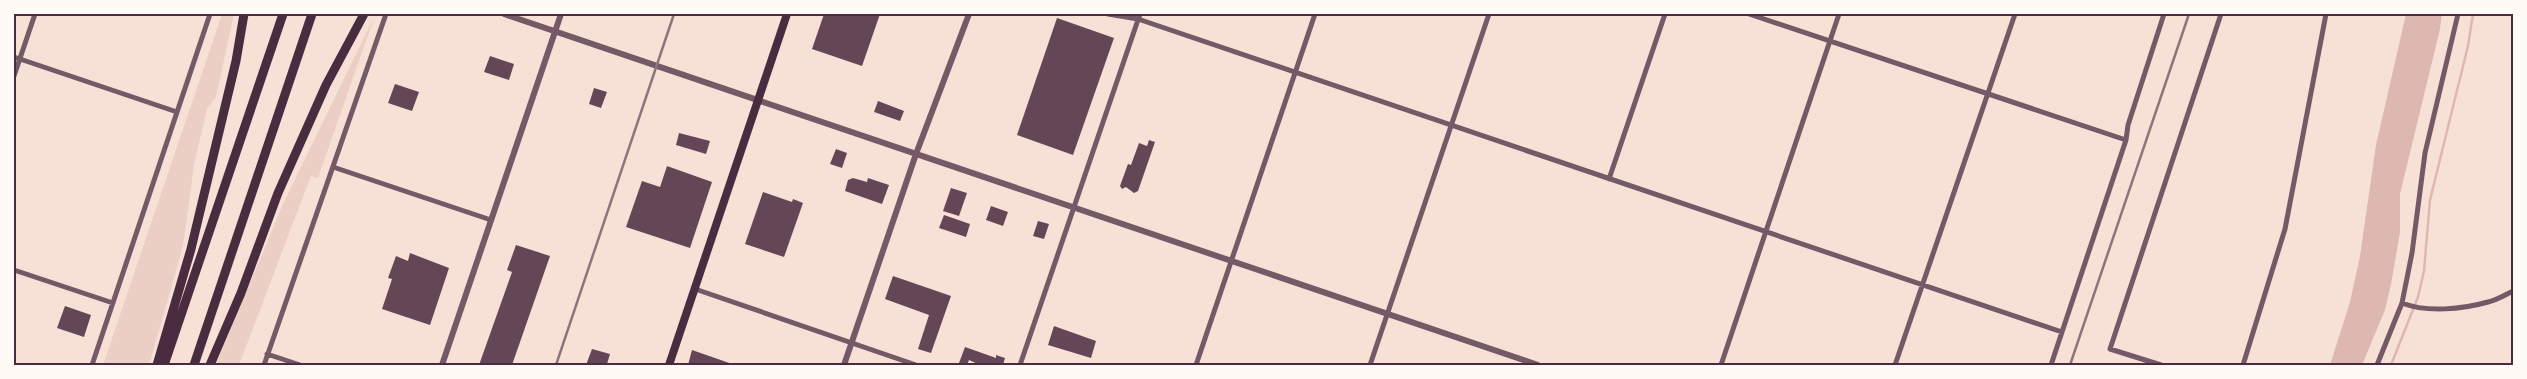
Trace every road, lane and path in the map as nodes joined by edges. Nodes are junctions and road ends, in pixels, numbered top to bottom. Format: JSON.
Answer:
{"nodes":[{"id":1,"x":35,"y":14,"type":"edge"},
{"id":2,"x":210,"y":14,"type":"edge"},
{"id":3,"x":244,"y":14,"type":"edge"},
{"id":4,"x":284,"y":14,"type":"edge"},
{"id":5,"x":312,"y":14,"type":"edge"},
{"id":6,"x":364,"y":14,"type":"edge"},
{"id":7,"x":386,"y":14,"type":"edge"},
{"id":8,"x":504,"y":14,"type":"edge"},
{"id":9,"x":561,"y":14,"type":"edge"},
{"id":10,"x":788,"y":14,"type":"edge"},
{"id":11,"x":970,"y":14,"type":"edge"},
{"id":12,"x":1108,"y":14,"type":"edge"},
{"id":13,"x":1315,"y":14,"type":"edge"},
{"id":14,"x":1489,"y":14,"type":"edge"},
{"id":15,"x":1665,"y":14,"type":"edge"},
{"id":16,"x":1749,"y":14,"type":"edge"},
{"id":17,"x":1839,"y":14,"type":"edge"},
{"id":18,"x":2015,"y":14,"type":"edge"},
{"id":19,"x":2164,"y":14,"type":"edge"},
{"id":20,"x":2221,"y":14,"type":"edge"},
{"id":21,"x":2326,"y":14,"type":"edge"},
{"id":22,"x":2458,"y":14,"type":"edge"},
{"id":23,"x":1139,"y":16,"type":"edge"},
{"id":24,"x":555,"y":31,"type":"junction"},
{"id":25,"x":1830,"y":41,"type":"junction"},
{"id":26,"x":17,"y":58,"type":"edge"},
{"id":27,"x":1295,"y":72,"type":"junction"},
{"id":28,"x":14,"y":76,"type":"edge"},
{"id":29,"x":1988,"y":94,"type":"junction"},
{"id":30,"x":759,"y":100,"type":"junction"},
{"id":31,"x":177,"y":112,"type":"junction"},
{"id":32,"x":1451,"y":125,"type":"junction"},
{"id":33,"x":2126,"y":140,"type":"junction"},
{"id":34,"x":916,"y":154,"type":"junction"},
{"id":35,"x":333,"y":167,"type":"junction"},
{"id":36,"x":1609,"y":179,"type":"junction"},
{"id":37,"x":1073,"y":208,"type":"junction"},
{"id":38,"x":490,"y":220,"type":"junction"},
{"id":39,"x":1766,"y":232,"type":"junction"},
{"id":40,"x":1231,"y":262,"type":"junction"},
{"id":41,"x":14,"y":270,"type":"edge"},
{"id":42,"x":1922,"y":285,"type":"junction"},
{"id":43,"x":695,"y":288,"type":"junction"},
{"id":44,"x":2513,"y":291,"type":"edge"},
{"id":45,"x":113,"y":303,"type":"junction"},
{"id":46,"x":2402,"y":303,"type":"junction"},
{"id":47,"x":1387,"y":314,"type":"junction"},
{"id":48,"x":2062,"y":332,"type":"junction"},
{"id":49,"x":852,"y":344,"type":"junction"},
{"id":50,"x":267,"y":354,"type":"junction"},
{"id":51,"x":92,"y":365,"type":"edge"},
{"id":52,"x":157,"y":365,"type":"edge"},
{"id":53,"x":164,"y":365,"type":"edge"},
{"id":54,"x":194,"y":365,"type":"edge"},
{"id":55,"x":210,"y":365,"type":"edge"},
{"id":56,"x":264,"y":365,"type":"edge"},
{"id":57,"x":300,"y":365,"type":"edge"},
{"id":58,"x":442,"y":365,"type":"edge"},
{"id":59,"x":669,"y":365,"type":"edge"},
{"id":60,"x":844,"y":365,"type":"edge"},
{"id":61,"x":916,"y":365,"type":"edge"},
{"id":62,"x":1020,"y":365,"type":"edge"},
{"id":63,"x":1196,"y":365,"type":"edge"},
{"id":64,"x":1370,"y":365,"type":"edge"},
{"id":65,"x":1538,"y":365,"type":"edge"},
{"id":66,"x":1721,"y":365,"type":"edge"},
{"id":67,"x":1895,"y":365,"type":"edge"},
{"id":68,"x":2051,"y":365,"type":"edge"},
{"id":69,"x":2161,"y":365,"type":"edge"},
{"id":70,"x":2243,"y":365,"type":"edge"},
{"id":71,"x":2378,"y":365,"type":"edge"}],
"edges":[{"from":1,"to":26,"type":"street"},
{"from":2,"to":31,"type":"street"},
{"from":3,"to":52,"type":"highway"},
{"from":4,"to":53,"type":"highway"},
{"from":5,"to":54,"type":"highway"},
{"from":6,"to":55,"type":"highway"},
{"from":7,"to":35,"type":"street"},
{"from":8,"to":24,"type":"street"},
{"from":9,"to":24,"type":"street"},
{"from":10,"to":30,"type":"main road"},
{"from":11,"to":34,"type":"street"},
{"from":12,"to":23,"type":"street"},
{"from":13,"to":27,"type":"street"},
{"from":14,"to":32,"type":"street"},
{"from":15,"to":36,"type":"street"},
{"from":16,"to":25,"type":"street"},
{"from":17,"to":25,"type":"street"},
{"from":18,"to":29,"type":"street"},
{"from":19,"to":33,"type":"street"},
{"from":20,"to":69,"type":"street"},
{"from":21,"to":70,"type":"street"},
{"from":22,"to":46,"type":"street"},
{"from":23,"to":27,"type":"street"},
{"from":23,"to":37,"type":"street"},
{"from":24,"to":30,"type":"street"},
{"from":24,"to":38,"type":"street"},
{"from":25,"to":29,"type":"street"},
{"from":25,"to":39,"type":"street"},
{"from":26,"to":28,"type":"street"},
{"from":26,"to":31,"type":"street"},
{"from":27,"to":32,"type":"street"},
{"from":27,"to":40,"type":"street"},
{"from":29,"to":33,"type":"street"},
{"from":29,"to":42,"type":"street"},
{"from":30,"to":34,"type":"street"},
{"from":30,"to":43,"type":"main road"},
{"from":31,"to":45,"type":"street"},
{"from":32,"to":36,"type":"street"},
{"from":32,"to":47,"type":"street"},
{"from":33,"to":48,"type":"street"},
{"from":34,"to":37,"type":"street"},
{"from":34,"to":49,"type":"street"},
{"from":35,"to":38,"type":"street"},
{"from":35,"to":50,"type":"street"},
{"from":36,"to":39,"type":"street"},
{"from":37,"to":40,"type":"street"},
{"from":37,"to":62,"type":"street"},
{"from":38,"to":58,"type":"street"},
{"from":39,"to":42,"type":"street"},
{"from":39,"to":66,"type":"street"},
{"from":40,"to":47,"type":"street"},
{"from":40,"to":63,"type":"street"},
{"from":41,"to":45,"type":"street"},
{"from":42,"to":48,"type":"street"},
{"from":42,"to":67,"type":"street"},
{"from":43,"to":49,"type":"street"},
{"from":43,"to":59,"type":"main road"},
{"from":44,"to":46,"type":"street"},
{"from":45,"to":51,"type":"street"},
{"from":46,"to":71,"type":"street"},
{"from":47,"to":64,"type":"street"},
{"from":47,"to":65,"type":"street"},
{"from":48,"to":68,"type":"street"},
{"from":49,"to":60,"type":"street"},
{"from":49,"to":61,"type":"street"},
{"from":50,"to":56,"type":"street"},
{"from":50,"to":57,"type":"street"}]}
